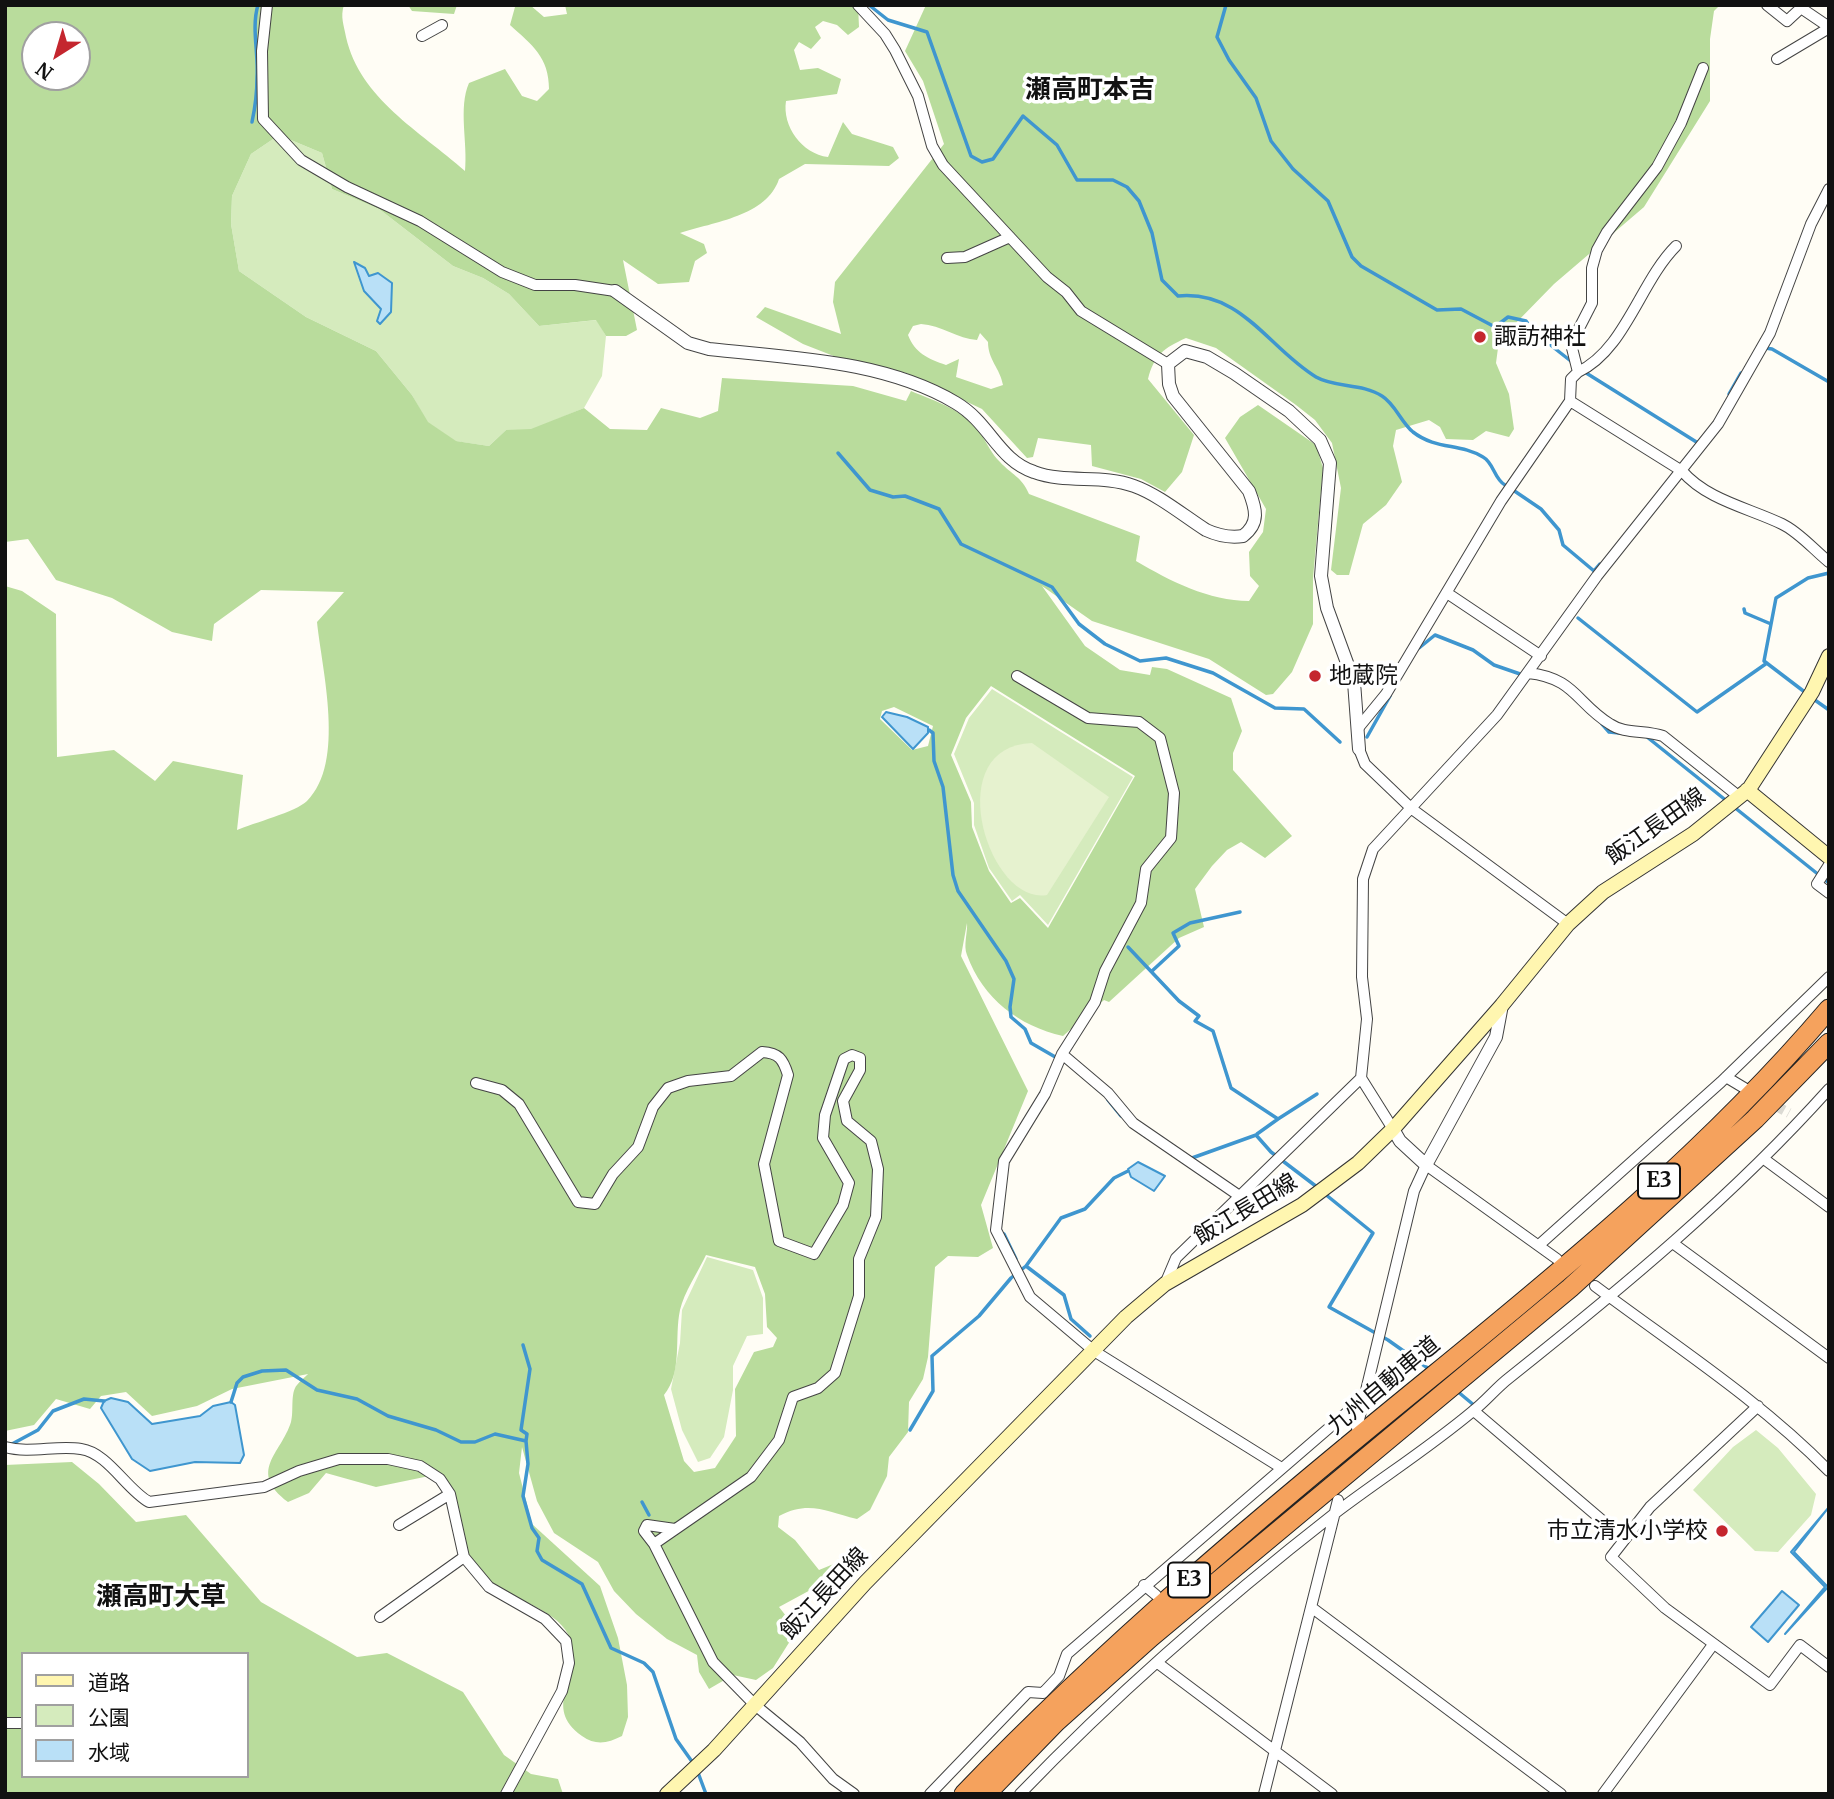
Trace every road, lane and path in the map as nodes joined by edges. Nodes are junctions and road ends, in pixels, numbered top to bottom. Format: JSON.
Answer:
{"nodes":[{"id":1,"x":267,"y":5,"type":"edge"},
{"id":2,"x":859,"y":5,"type":"edge"},
{"id":3,"x":1767,"y":5,"type":"edge"},
{"id":4,"x":442,"y":25,"type":"dead end"},
{"id":5,"x":1829,"y":28,"type":"edge"},
{"id":6,"x":422,"y":36,"type":"dead end"},
{"id":7,"x":1777,"y":59,"type":"dead end"},
{"id":8,"x":1703,"y":68,"type":"dead end"},
{"id":9,"x":1829,"y":188,"type":"edge"},
{"id":10,"x":1010,"y":237,"type":"junction"},
{"id":11,"x":1676,"y":246,"type":"dead end"},
{"id":12,"x":947,"y":258,"type":"dead end"},
{"id":13,"x":615,"y":291,"type":"joint"},
{"id":14,"x":1168,"y":364,"type":"junction"},
{"id":15,"x":1578,"y":372,"type":"junction"},
{"id":16,"x":1570,"y":401,"type":"junction"},
{"id":17,"x":1682,"y":471,"type":"junction"},
{"id":18,"x":1829,"y":562,"type":"edge"},
{"id":19,"x":1447,"y":593,"type":"junction"},
{"id":20,"x":1541,"y":656,"type":"junction"},
{"id":21,"x":1829,"y":656,"type":"edge"},
{"id":22,"x":1528,"y":673,"type":"junction"},
{"id":23,"x":1017,"y":676,"type":"dead end"},
{"id":24,"x":1359,"y":727,"type":"junction"},
{"id":25,"x":1359,"y":748,"type":"joint"},
{"id":26,"x":1742,"y":793,"type":"junction"},
{"id":27,"x":1412,"y":809,"type":"junction"},
{"id":28,"x":1829,"y":856,"type":"edge"},
{"id":29,"x":1829,"y":865,"type":"edge"},
{"id":30,"x":1829,"y":893,"type":"edge"},
{"id":31,"x":1568,"y":924,"type":"junction"},
{"id":32,"x":1829,"y":977,"type":"edge"},
{"id":33,"x":1829,"y":1004,"type":"edge"},
{"id":34,"x":1502,"y":1005,"type":"junction"},
{"id":35,"x":1829,"y":1009,"type":"edge"},
{"id":36,"x":1802,"y":1040,"type":"junction"},
{"id":37,"x":1829,"y":1043,"type":"edge"},
{"id":38,"x":1062,"y":1054,"type":"junction"},
{"id":39,"x":1726,"y":1077,"type":"junction"},
{"id":40,"x":1362,"y":1078,"type":"junction"},
{"id":41,"x":475,"y":1083,"type":"dead end"},
{"id":42,"x":1746,"y":1089,"type":"tunnel mouth"},
{"id":43,"x":1829,"y":1089,"type":"edge"},
{"id":44,"x":1789,"y":1114,"type":"tunnel mouth"},
{"id":45,"x":1801,"y":1120,"type":"junction"},
{"id":46,"x":1393,"y":1129,"type":"junction"},
{"id":47,"x":1764,"y":1158,"type":"junction"},
{"id":48,"x":1426,"y":1165,"type":"junction"},
{"id":49,"x":1241,"y":1197,"type":"junction"},
{"id":50,"x":1829,"y":1207,"type":"edge"},
{"id":51,"x":1674,"y":1244,"type":"junction"},
{"id":52,"x":1539,"y":1245,"type":"junction"},
{"id":53,"x":1557,"y":1259,"type":"dead end"},
{"id":54,"x":1165,"y":1284,"type":"junction"},
{"id":55,"x":1595,"y":1286,"type":"dead end"},
{"id":56,"x":1608,"y":1296,"type":"junction"},
{"id":57,"x":1483,"y":1348,"type":"junction"},
{"id":58,"x":1094,"y":1351,"type":"junction"},
{"id":59,"x":1829,"y":1358,"type":"edge"},
{"id":60,"x":1434,"y":1387,"type":"junction"},
{"id":61,"x":1366,"y":1396,"type":"junction"},
{"id":62,"x":1758,"y":1406,"type":"junction"},
{"id":63,"x":1474,"y":1411,"type":"junction"},
{"id":64,"x":1357,"y":1428,"type":"dead end"},
{"id":65,"x":5,"y":1447,"type":"edge"},
{"id":66,"x":1280,"y":1467,"type":"junction"},
{"id":67,"x":1829,"y":1471,"type":"edge"},
{"id":68,"x":450,"y":1494,"type":"junction"},
{"id":69,"x":1338,"y":1500,"type":"dead end"},
{"id":70,"x":1334,"y":1514,"type":"junction"},
{"id":71,"x":399,"y":1525,"type":"dead end"},
{"id":72,"x":675,"y":1529,"type":"junction"},
{"id":73,"x":1625,"y":1539,"type":"junction"},
{"id":74,"x":654,"y":1544,"type":"junction"},
{"id":75,"x":464,"y":1557,"type":"junction"},
{"id":76,"x":1144,"y":1585,"type":"junction"},
{"id":77,"x":1156,"y":1595,"type":"dead end"},
{"id":78,"x":1311,"y":1607,"type":"junction"},
{"id":79,"x":380,"y":1617,"type":"dead end"},
{"id":80,"x":1713,"y":1646,"type":"junction"},
{"id":81,"x":1159,"y":1664,"type":"junction"},
{"id":82,"x":1829,"y":1667,"type":"edge"},
{"id":83,"x":755,"y":1705,"type":"junction"},
{"id":84,"x":1275,"y":1752,"type":"junction"},
{"id":85,"x":506,"y":1794,"type":"edge"},
{"id":86,"x":667,"y":1794,"type":"edge"},
{"id":87,"x":854,"y":1794,"type":"edge"},
{"id":88,"x":930,"y":1794,"type":"edge"},
{"id":89,"x":964,"y":1794,"type":"edge"},
{"id":90,"x":986,"y":1794,"type":"edge"},
{"id":91,"x":1020,"y":1794,"type":"edge"},
{"id":92,"x":1264,"y":1794,"type":"edge"},
{"id":93,"x":1332,"y":1794,"type":"edge"},
{"id":94,"x":1561,"y":1794,"type":"edge"},
{"id":95,"x":1603,"y":1794,"type":"edge"}],
"edges":[{"from":1,"to":13,"type":"street"},
{"from":2,"to":10,"type":"street"},
{"from":3,"to":5,"type":"street"},
{"from":4,"to":6,"type":"street"},
{"from":5,"to":7,"type":"street"},
{"from":8,"to":15,"type":"street"},
{"from":9,"to":17,"type":"street"},
{"from":10,"to":12,"type":"street"},
{"from":10,"to":14,"type":"street"},
{"from":11,"to":15,"type":"street"},
{"from":13,"to":14,"type":"street"},
{"from":14,"to":24,"type":"street"},
{"from":15,"to":16,"type":"street"},
{"from":16,"to":17,"type":"street"},
{"from":16,"to":19,"type":"street"},
{"from":17,"to":18,"type":"street"},
{"from":17,"to":20,"type":"street"},
{"from":19,"to":20,"type":"street"},
{"from":19,"to":24,"type":"street"},
{"from":20,"to":22,"type":"street"},
{"from":21,"to":26,"type":"main road","name":"飯江長田線"},
{"from":22,"to":26,"type":"street"},
{"from":22,"to":27,"type":"street"},
{"from":23,"to":38,"type":"street"},
{"from":24,"to":25,"type":"street"},
{"from":25,"to":27,"type":"street"},
{"from":26,"to":28,"type":"main road"},
{"from":26,"to":31,"type":"main road","name":"飯江長田線"},
{"from":27,"to":31,"type":"street"},
{"from":27,"to":40,"type":"street"},
{"from":29,"to":30,"type":"street"},
{"from":31,"to":34,"type":"main road","name":"飯江長田線"},
{"from":32,"to":39,"type":"street"},
{"from":33,"to":36,"type":"highway"},
{"from":34,"to":46,"type":"main road","name":"飯江長田線"},
{"from":34,"to":48,"type":"street"},
{"from":35,"to":36,"type":"highway","name":"九州自動車道","number":"E3"},
{"from":36,"to":57,"type":"highway","name":"九州自動車道","number":"E3"},
{"from":37,"to":57,"type":"highway","name":"九州自動車道","number":"E3"},
{"from":38,"to":49,"type":"street"},
{"from":38,"to":58,"type":"street"},
{"from":39,"to":42,"type":"street"},
{"from":39,"to":52,"type":"street"},
{"from":40,"to":46,"type":"street"},
{"from":40,"to":49,"type":"street"},
{"from":41,"to":72,"type":"street"},
{"from":43,"to":45,"type":"street"},
{"from":44,"to":45,"type":"street"},
{"from":45,"to":47,"type":"street"},
{"from":46,"to":48,"type":"street"},
{"from":46,"to":54,"type":"main road","name":"飯江長田線"},
{"from":47,"to":50,"type":"street"},
{"from":47,"to":51,"type":"street"},
{"from":48,"to":52,"type":"street"},
{"from":48,"to":61,"type":"street"},
{"from":49,"to":54,"type":"street"},
{"from":51,"to":56,"type":"street"},
{"from":51,"to":59,"type":"street"},
{"from":52,"to":53,"type":"street"},
{"from":54,"to":58,"type":"main road","name":"飯江長田線"},
{"from":55,"to":56,"type":"street"},
{"from":56,"to":62,"type":"street"},
{"from":56,"to":63,"type":"street"},
{"from":57,"to":60,"type":"highway","name":"九州自動車道","number":"E3"},
{"from":58,"to":66,"type":"street"},
{"from":58,"to":83,"type":"main road","name":"飯江長田線"},
{"from":60,"to":89,"type":"highway","name":"九州自動車道","number":"E3"},
{"from":60,"to":90,"type":"highway","name":"九州自動車道","number":"E3"},
{"from":61,"to":64,"type":"street"},
{"from":61,"to":66,"type":"street"},
{"from":62,"to":67,"type":"street"},
{"from":62,"to":73,"type":"street"},
{"from":63,"to":70,"type":"street"},
{"from":63,"to":73,"type":"street"},
{"from":65,"to":68,"type":"street"},
{"from":66,"to":76,"type":"street"},
{"from":68,"to":71,"type":"street"},
{"from":68,"to":75,"type":"street"},
{"from":69,"to":70,"type":"street"},
{"from":70,"to":78,"type":"street"},
{"from":70,"to":81,"type":"street"},
{"from":72,"to":74,"type":"street"},
{"from":72,"to":74,"type":"street"},
{"from":73,"to":80,"type":"street"},
{"from":74,"to":83,"type":"street"},
{"from":75,"to":79,"type":"street"},
{"from":75,"to":85,"type":"street"},
{"from":76,"to":77,"type":"street"},
{"from":76,"to":88,"type":"street"},
{"from":78,"to":84,"type":"street"},
{"from":78,"to":94,"type":"street"},
{"from":80,"to":82,"type":"street"},
{"from":80,"to":95,"type":"street"},
{"from":81,"to":84,"type":"street"},
{"from":81,"to":91,"type":"street"},
{"from":83,"to":86,"type":"main road","name":"飯江長田線"},
{"from":83,"to":87,"type":"street"},
{"from":84,"to":92,"type":"street"},
{"from":84,"to":93,"type":"street"}]}
